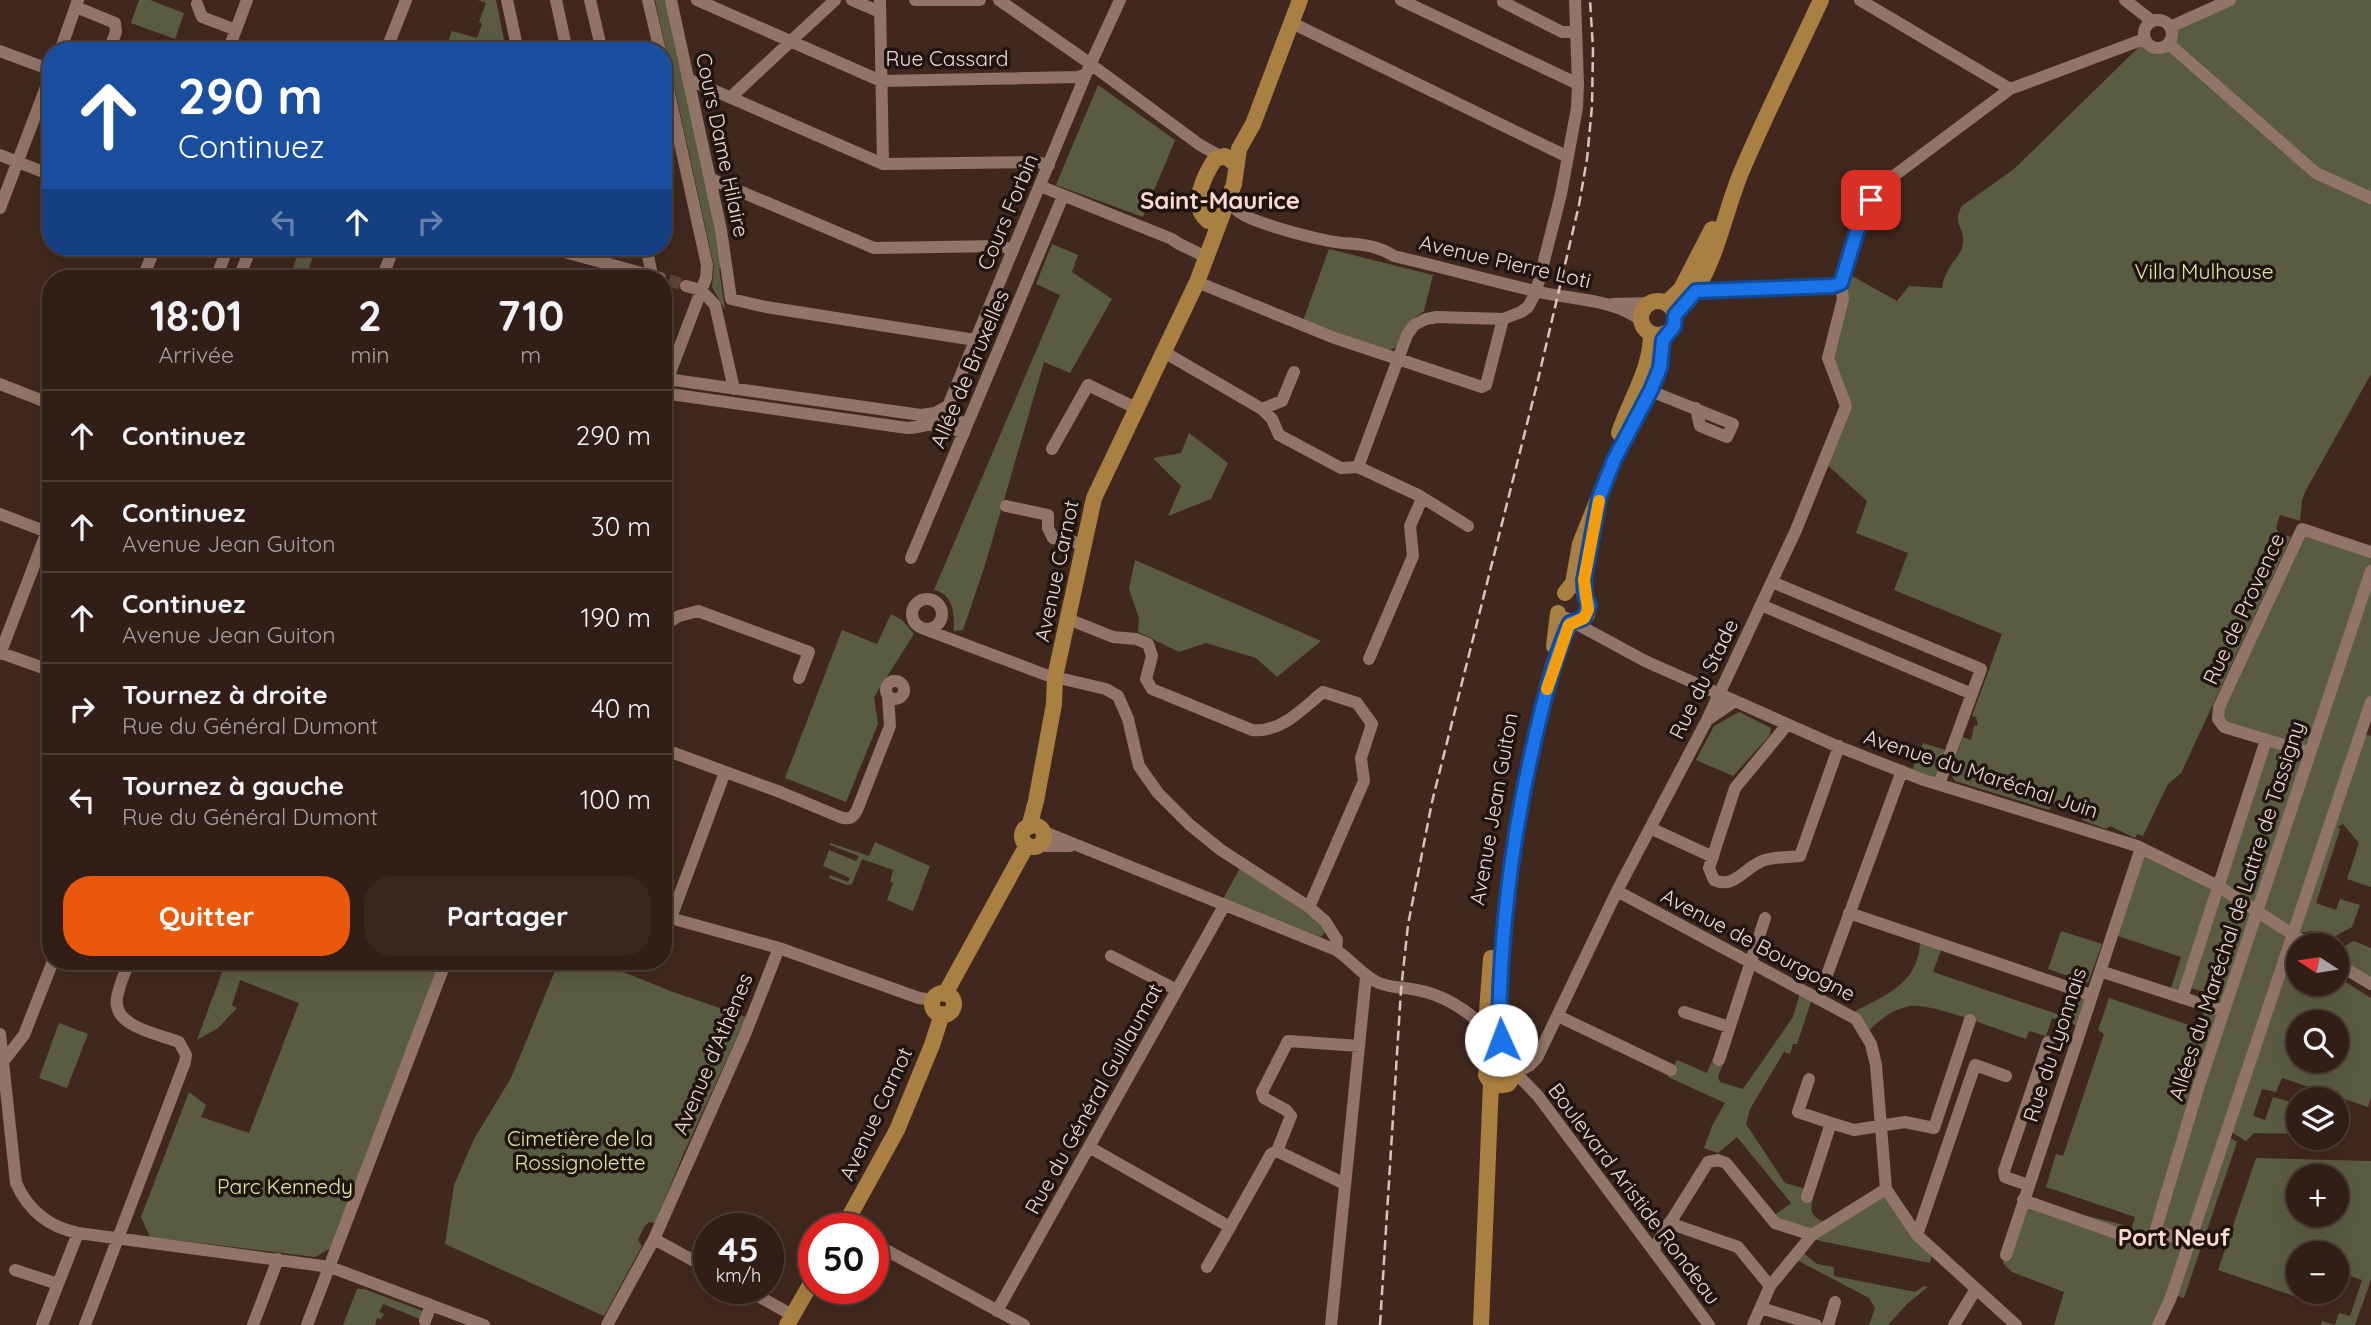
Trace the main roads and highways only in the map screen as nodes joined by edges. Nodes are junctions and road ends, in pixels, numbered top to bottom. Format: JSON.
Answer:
{"nodes":[{"id":1,"x":1300,"y":0,"type":"edge"},
{"id":2,"x":1821,"y":0,"type":"edge"},
{"id":3,"x":1226,"y":158,"type":"junction"},
{"id":4,"x":1727,"y":207,"type":"junction"},
{"id":5,"x":1214,"y":220,"type":"junction"},
{"id":6,"x":1664,"y":307,"type":"junction"},
{"id":7,"x":1653,"y":329,"type":"junction"},
{"id":8,"x":1599,"y":498,"type":"junction"},
{"id":9,"x":1565,"y":593,"type":"junction"},
{"id":10,"x":1585,"y":596,"type":"junction"},
{"id":11,"x":1573,"y":618,"type":"junction"},
{"id":12,"x":1487,"y":1026,"type":"junction"},
{"id":13,"x":1491,"y":1057,"type":"junction"},
{"id":14,"x":1507,"y":1073,"type":"junction"},
{"id":15,"x":852,"y":1213,"type":"edge"},
{"id":16,"x":799,"y":1304,"type":"edge"},
{"id":17,"x":790,"y":1320,"type":"edge"},
{"id":18,"x":1481,"y":1325,"type":"edge"}],
"edges":[{"from":1,"to":3,"type":"main road"},
{"from":2,"to":4,"type":"main road"},
{"from":3,"to":5,"type":"main road"},
{"from":3,"to":5,"type":"main road"},
{"from":4,"to":6,"type":"main road"},
{"from":4,"to":6,"type":"main road"},
{"from":5,"to":15,"type":"main road","name":"Avenue Carnot"},
{"from":6,"to":7,"type":"main road"},
{"from":6,"to":7,"type":"main road"},
{"from":7,"to":8,"type":"main road"},
{"from":8,"to":9,"type":"main road"},
{"from":8,"to":10,"type":"main road"},
{"from":9,"to":10,"type":"main road"},
{"from":9,"to":11,"type":"main road"},
{"from":10,"to":11,"type":"main road"},
{"from":11,"to":12,"type":"main road","name":"Avenue Jean Guiton"},
{"from":11,"to":12,"type":"main road","name":"Avenue Jean Guiton"},
{"from":12,"to":13,"type":"main road","name":"Avenue Jean Guiton"},
{"from":12,"to":14,"type":"main road","name":"Avenue Jean Guiton"},
{"from":13,"to":14,"type":"main road"},
{"from":13,"to":14,"type":"main road","name":"Avenue Jean Guiton"},
{"from":14,"to":18,"type":"main road","name":"Avenue Jean Guiton"},
{"from":16,"to":17,"type":"main road"}]}
